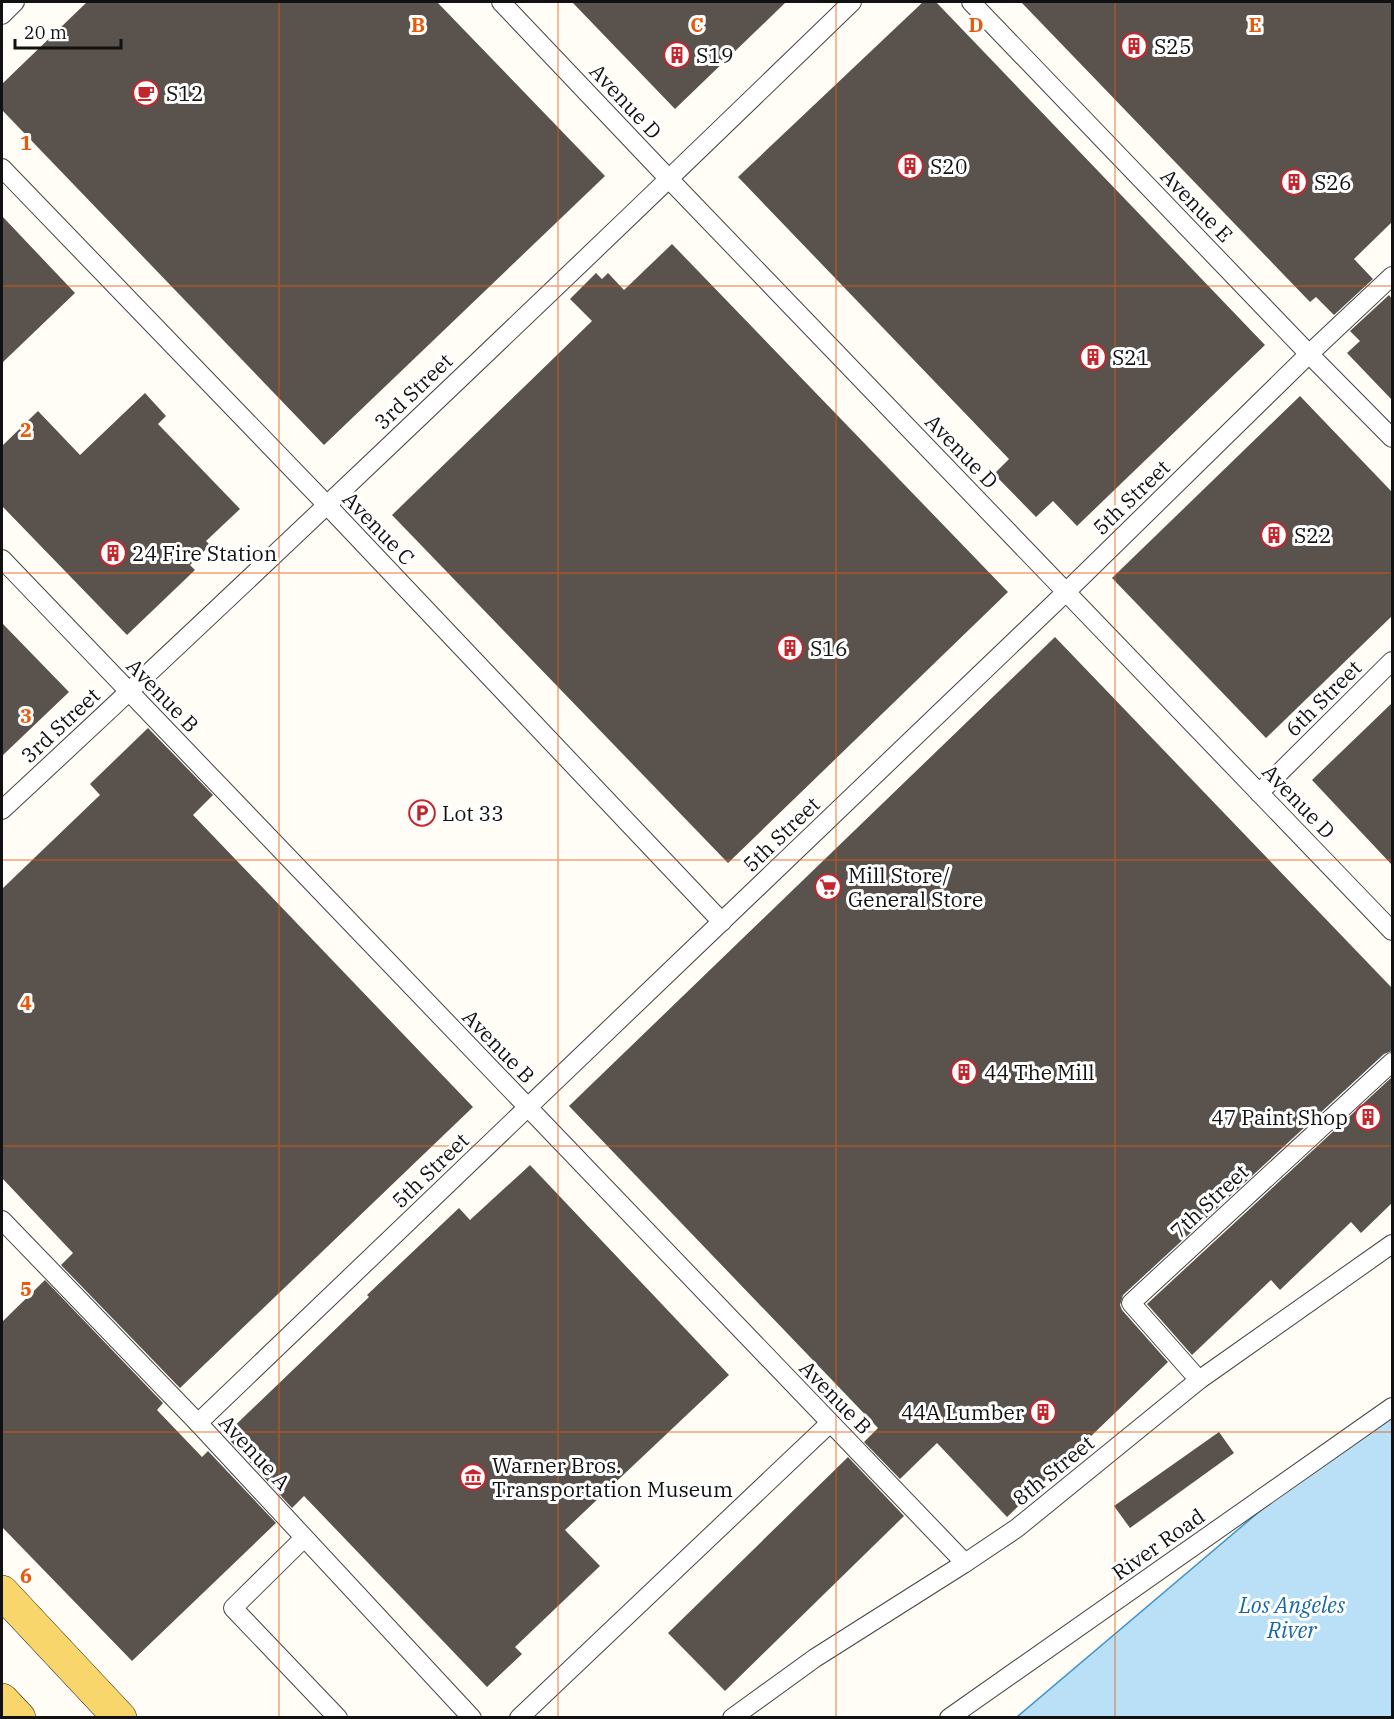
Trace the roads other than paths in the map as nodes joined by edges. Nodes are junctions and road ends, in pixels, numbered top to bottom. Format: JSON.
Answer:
{"nodes":[{"id":1,"x":15,"y":2,"type":"edge"},
{"id":2,"x":501,"y":2,"type":"edge"},
{"id":3,"x":852,"y":2,"type":"edge"},
{"id":4,"x":971,"y":2,"type":"edge"},
{"id":5,"x":2,"y":15,"type":"edge"},
{"id":6,"x":2,"y":168,"type":"edge"},
{"id":7,"x":669,"y":179,"type":"junction"},
{"id":8,"x":1392,"y":276,"type":"edge"},
{"id":9,"x":1309,"y":354,"type":"junction"},
{"id":10,"x":1392,"y":438,"type":"edge"},
{"id":11,"x":326,"y":504,"type":"junction"},
{"id":12,"x":2,"y":560,"type":"edge"},
{"id":13,"x":1066,"y":592,"type":"junction"},
{"id":14,"x":1392,"y":661,"type":"edge"},
{"id":15,"x":129,"y":691,"type":"junction"},
{"id":16,"x":1259,"y":793,"type":"junction"},
{"id":17,"x":2,"y":810,"type":"edge"},
{"id":18,"x":722,"y":922,"type":"junction"},
{"id":19,"x":1392,"y":931,"type":"edge"},
{"id":20,"x":1392,"y":1062,"type":"edge"},
{"id":21,"x":527,"y":1108,"type":"junction"},
{"id":22,"x":2,"y":1220,"type":"edge"},
{"id":23,"x":1392,"y":1244,"type":"edge"},
{"id":24,"x":1199,"y":1380,"type":"junction"},
{"id":25,"x":1392,"y":1407,"type":"edge"},
{"id":26,"x":198,"y":1423,"type":"junction"},
{"id":27,"x":830,"y":1423,"type":"junction"},
{"id":28,"x":304,"y":1538,"type":"junction"},
{"id":29,"x":965,"y":1563,"type":"junction"},
{"id":30,"x":2,"y":1592,"type":"edge"},
{"id":31,"x":2,"y":1700,"type":"edge"},
{"id":32,"x":19,"y":1718,"type":"edge"},
{"id":33,"x":120,"y":1718,"type":"edge"},
{"id":34,"x":338,"y":1718,"type":"edge"},
{"id":35,"x":472,"y":1718,"type":"edge"},
{"id":36,"x":519,"y":1718,"type":"edge"},
{"id":37,"x":732,"y":1718,"type":"edge"},
{"id":38,"x":949,"y":1718,"type":"edge"}],
"edges":[{"from":1,"to":5,"type":"lane"},
{"from":2,"to":7,"type":"lane","name":"Avenue D"},
{"from":3,"to":7,"type":"lane","name":"3rd Street"},
{"from":4,"to":9,"type":"lane","name":"Avenue E"},
{"from":6,"to":11,"type":"lane","name":"Avenue C"},
{"from":7,"to":11,"type":"lane","name":"3rd Street"},
{"from":7,"to":13,"type":"lane","name":"Avenue D"},
{"from":8,"to":9,"type":"lane","name":"5th Street"},
{"from":9,"to":10,"type":"lane","name":"Avenue E"},
{"from":9,"to":13,"type":"lane","name":"5th Street"},
{"from":11,"to":15,"type":"lane","name":"3rd Street"},
{"from":11,"to":18,"type":"lane","name":"Avenue C"},
{"from":12,"to":15,"type":"lane","name":"Avenue B"},
{"from":13,"to":16,"type":"lane","name":"Avenue D"},
{"from":13,"to":18,"type":"lane","name":"5th Street"},
{"from":14,"to":16,"type":"lane","name":"6th Street"},
{"from":15,"to":17,"type":"lane","name":"3rd Street"},
{"from":15,"to":21,"type":"lane","name":"Avenue B"},
{"from":16,"to":19,"type":"lane","name":"Avenue D"},
{"from":18,"to":21,"type":"lane","name":"5th Street"},
{"from":20,"to":24,"type":"lane","name":"7th Street"},
{"from":21,"to":26,"type":"lane","name":"5th Street"},
{"from":21,"to":27,"type":"lane","name":"Avenue B"},
{"from":22,"to":26,"type":"lane","name":"Avenue A"},
{"from":23,"to":24,"type":"lane","name":"8th Street"},
{"from":24,"to":29,"type":"lane","name":"8th Street"},
{"from":25,"to":38,"type":"lane","name":"River Road"},
{"from":26,"to":28,"type":"lane","name":"Avenue A"},
{"from":27,"to":29,"type":"lane","name":"Avenue B"},
{"from":27,"to":36,"type":"lane"},
{"from":28,"to":34,"type":"lane"},
{"from":28,"to":35,"type":"lane","name":"Avenue A"},
{"from":29,"to":37,"type":"lane","name":"8th Street"},
{"from":30,"to":33,"type":"main road"},
{"from":31,"to":32,"type":"main road"}]}
